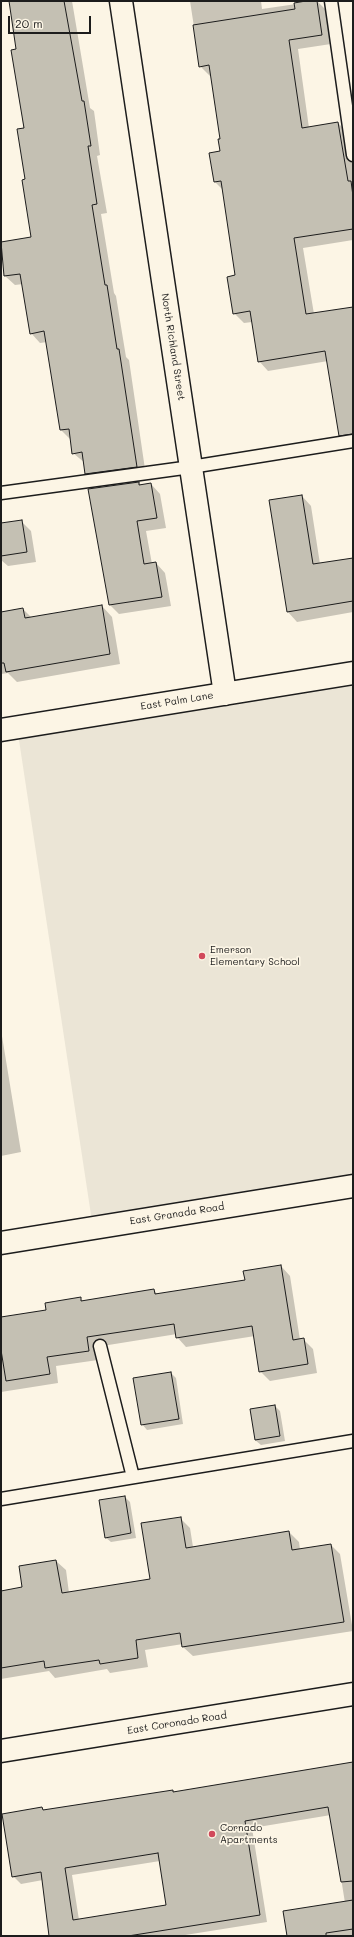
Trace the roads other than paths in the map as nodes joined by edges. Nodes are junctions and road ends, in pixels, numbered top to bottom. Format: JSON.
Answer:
{"nodes":[{"id":1,"x":121,"y":1,"type":"edge"},
{"id":2,"x":330,"y":1,"type":"edge"},
{"id":3,"x":353,"y":155,"type":"edge"},
{"id":4,"x":353,"y":441,"type":"edge"},
{"id":5,"x":191,"y":467,"type":"junction"},
{"id":6,"x":1,"y":493,"type":"edge"},
{"id":7,"x":353,"y":673,"type":"edge"},
{"id":8,"x":225,"y":694,"type":"junction"},
{"id":9,"x":1,"y":730,"type":"edge"},
{"id":10,"x":353,"y":1186,"type":"edge"},
{"id":11,"x":1,"y":1243,"type":"edge"},
{"id":12,"x":100,"y":1346,"type":"dead end"},
{"id":13,"x":353,"y":1441,"type":"edge"},
{"id":14,"x":133,"y":1478,"type":"junction"},
{"id":15,"x":1,"y":1499,"type":"edge"},
{"id":16,"x":353,"y":1694,"type":"edge"},
{"id":17,"x":1,"y":1751,"type":"edge"}],
"edges":[{"from":1,"to":5,"type":"street","name":"North Richland Street"},
{"from":2,"to":3,"type":"lane"},
{"from":4,"to":5,"type":"lane"},
{"from":5,"to":6,"type":"lane"},
{"from":5,"to":8,"type":"street","name":"North Richland Street"},
{"from":7,"to":8,"type":"street","name":"East Palm Lane"},
{"from":8,"to":9,"type":"street","name":"East Palm Lane"},
{"from":10,"to":11,"type":"street","name":"East Granada Road"},
{"from":12,"to":14,"type":"lane"},
{"from":13,"to":14,"type":"lane"},
{"from":14,"to":15,"type":"lane"},
{"from":16,"to":17,"type":"street","name":"East Coronado Road"}]}
